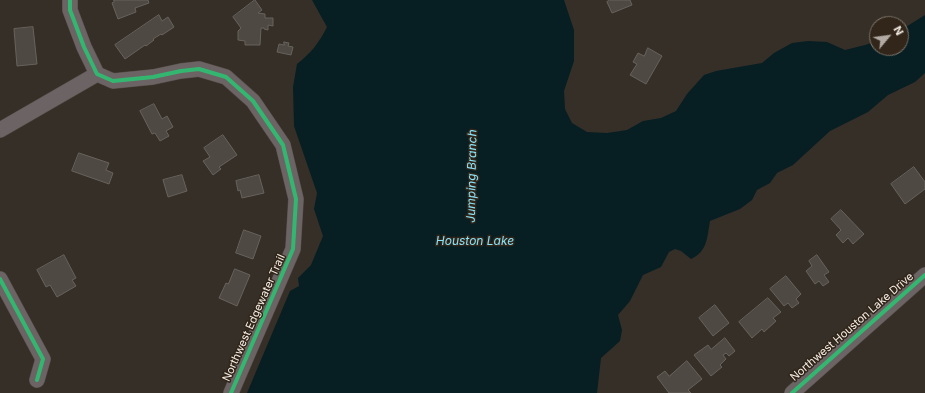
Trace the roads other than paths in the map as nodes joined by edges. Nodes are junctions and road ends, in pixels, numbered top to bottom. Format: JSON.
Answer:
{"nodes":[{"id":1,"x":70,"y":0,"type":"edge"},
{"id":2,"x":97,"y":74,"type":"junction"},
{"id":3,"x":0,"y":130,"type":"edge"},
{"id":4,"x":925,"y":275,"type":"edge"},
{"id":5,"x":0,"y":279,"type":"edge"},
{"id":6,"x":37,"y":380,"type":"dead end"},
{"id":7,"x":231,"y":393,"type":"edge"},
{"id":8,"x":792,"y":393,"type":"edge"}],
"edges":[{"from":1,"to":2,"type":"street"},
{"from":2,"to":3,"type":"street"},
{"from":2,"to":7,"type":"street","name":"Northwest Edgewater Trail"},
{"from":4,"to":8,"type":"street","name":"Northwest Houston Lake Drive"},
{"from":5,"to":6,"type":"street"}]}
